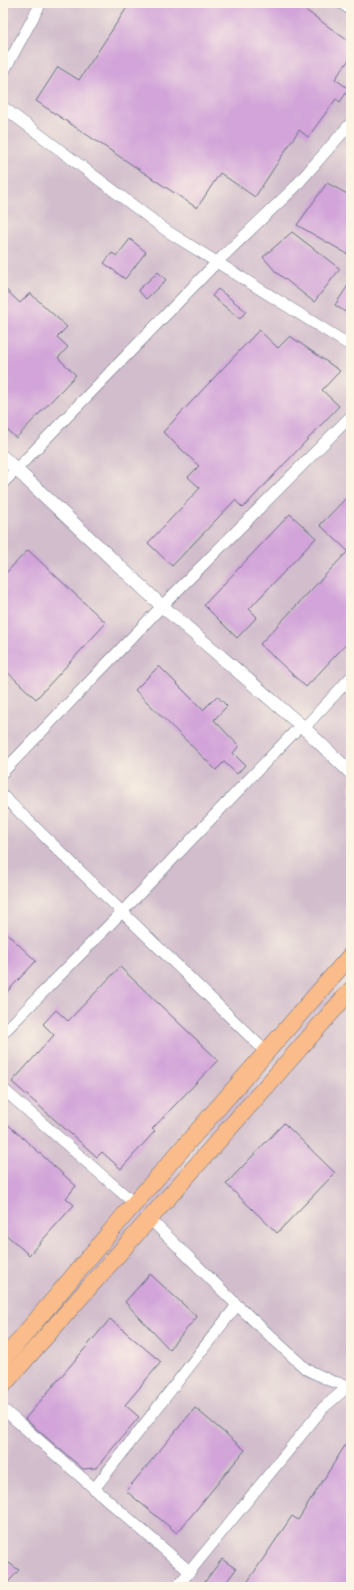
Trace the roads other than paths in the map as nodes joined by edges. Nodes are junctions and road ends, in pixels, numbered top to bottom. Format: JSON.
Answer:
{"nodes":[{"id":1,"x":41,"y":3,"type":"edge"},
{"id":2,"x":341,"y":3,"type":"edge"},
{"id":3,"x":351,"y":10,"type":"edge"},
{"id":4,"x":3,"y":73,"type":"edge"},
{"id":5,"x":3,"y":107,"type":"edge"},
{"id":6,"x":351,"y":123,"type":"edge"},
{"id":7,"x":217,"y":262,"type":"junction"},
{"id":8,"x":351,"y":346,"type":"edge"},
{"id":9,"x":351,"y":416,"type":"edge"},
{"id":10,"x":3,"y":457,"type":"edge"},
{"id":11,"x":17,"y":470,"type":"junction"},
{"id":12,"x":3,"y":483,"type":"edge"},
{"id":13,"x":162,"y":606,"type":"junction"},
{"id":14,"x":351,"y":677,"type":"edge"},
{"id":15,"x":302,"y":726,"type":"junction"},
{"id":16,"x":3,"y":772,"type":"edge"},
{"id":17,"x":351,"y":773,"type":"edge"},
{"id":18,"x":3,"y":796,"type":"edge"},
{"id":19,"x":122,"y":912,"type":"junction"},
{"id":20,"x":351,"y":955,"type":"edge"},
{"id":21,"x":351,"y":990,"type":"edge"},
{"id":22,"x":3,"y":1033,"type":"edge"},
{"id":23,"x":266,"y":1052,"type":"junction"},
{"id":24,"x":3,"y":1089,"type":"edge"},
{"id":25,"x":134,"y":1204,"type":"junction"},
{"id":26,"x":149,"y":1218,"type":"junction"},
{"id":27,"x":237,"y":1305,"type":"junction"},
{"id":28,"x":3,"y":1360,"type":"edge"},
{"id":29,"x":3,"y":1385,"type":"edge"},
{"id":30,"x":351,"y":1385,"type":"edge"},
{"id":31,"x":3,"y":1409,"type":"edge"},
{"id":32,"x":94,"y":1488,"type":"junction"},
{"id":33,"x":189,"y":1571,"type":"junction"},
{"id":34,"x":177,"y":1587,"type":"edge"}],
"edges":[{"from":1,"to":4,"type":"street"},
{"from":2,"to":3,"type":"street"},
{"from":5,"to":7,"type":"street"},
{"from":6,"to":7,"type":"street"},
{"from":7,"to":8,"type":"street"},
{"from":7,"to":11,"type":"street"},
{"from":9,"to":13,"type":"street"},
{"from":10,"to":11,"type":"street"},
{"from":11,"to":12,"type":"street"},
{"from":11,"to":13,"type":"street"},
{"from":13,"to":15,"type":"street"},
{"from":13,"to":16,"type":"street"},
{"from":14,"to":15,"type":"street"},
{"from":15,"to":17,"type":"street"},
{"from":15,"to":19,"type":"street"},
{"from":18,"to":19,"type":"street"},
{"from":19,"to":22,"type":"street"},
{"from":19,"to":23,"type":"street"},
{"from":20,"to":23,"type":"main road"},
{"from":21,"to":26,"type":"main road"},
{"from":23,"to":25,"type":"main road"},
{"from":24,"to":25,"type":"street"},
{"from":25,"to":28,"type":"main road"},
{"from":26,"to":27,"type":"street"},
{"from":26,"to":29,"type":"main road"},
{"from":27,"to":30,"type":"street"},
{"from":27,"to":32,"type":"street"},
{"from":30,"to":33,"type":"street"},
{"from":31,"to":32,"type":"street"},
{"from":32,"to":33,"type":"street"},
{"from":33,"to":34,"type":"street"}]}
